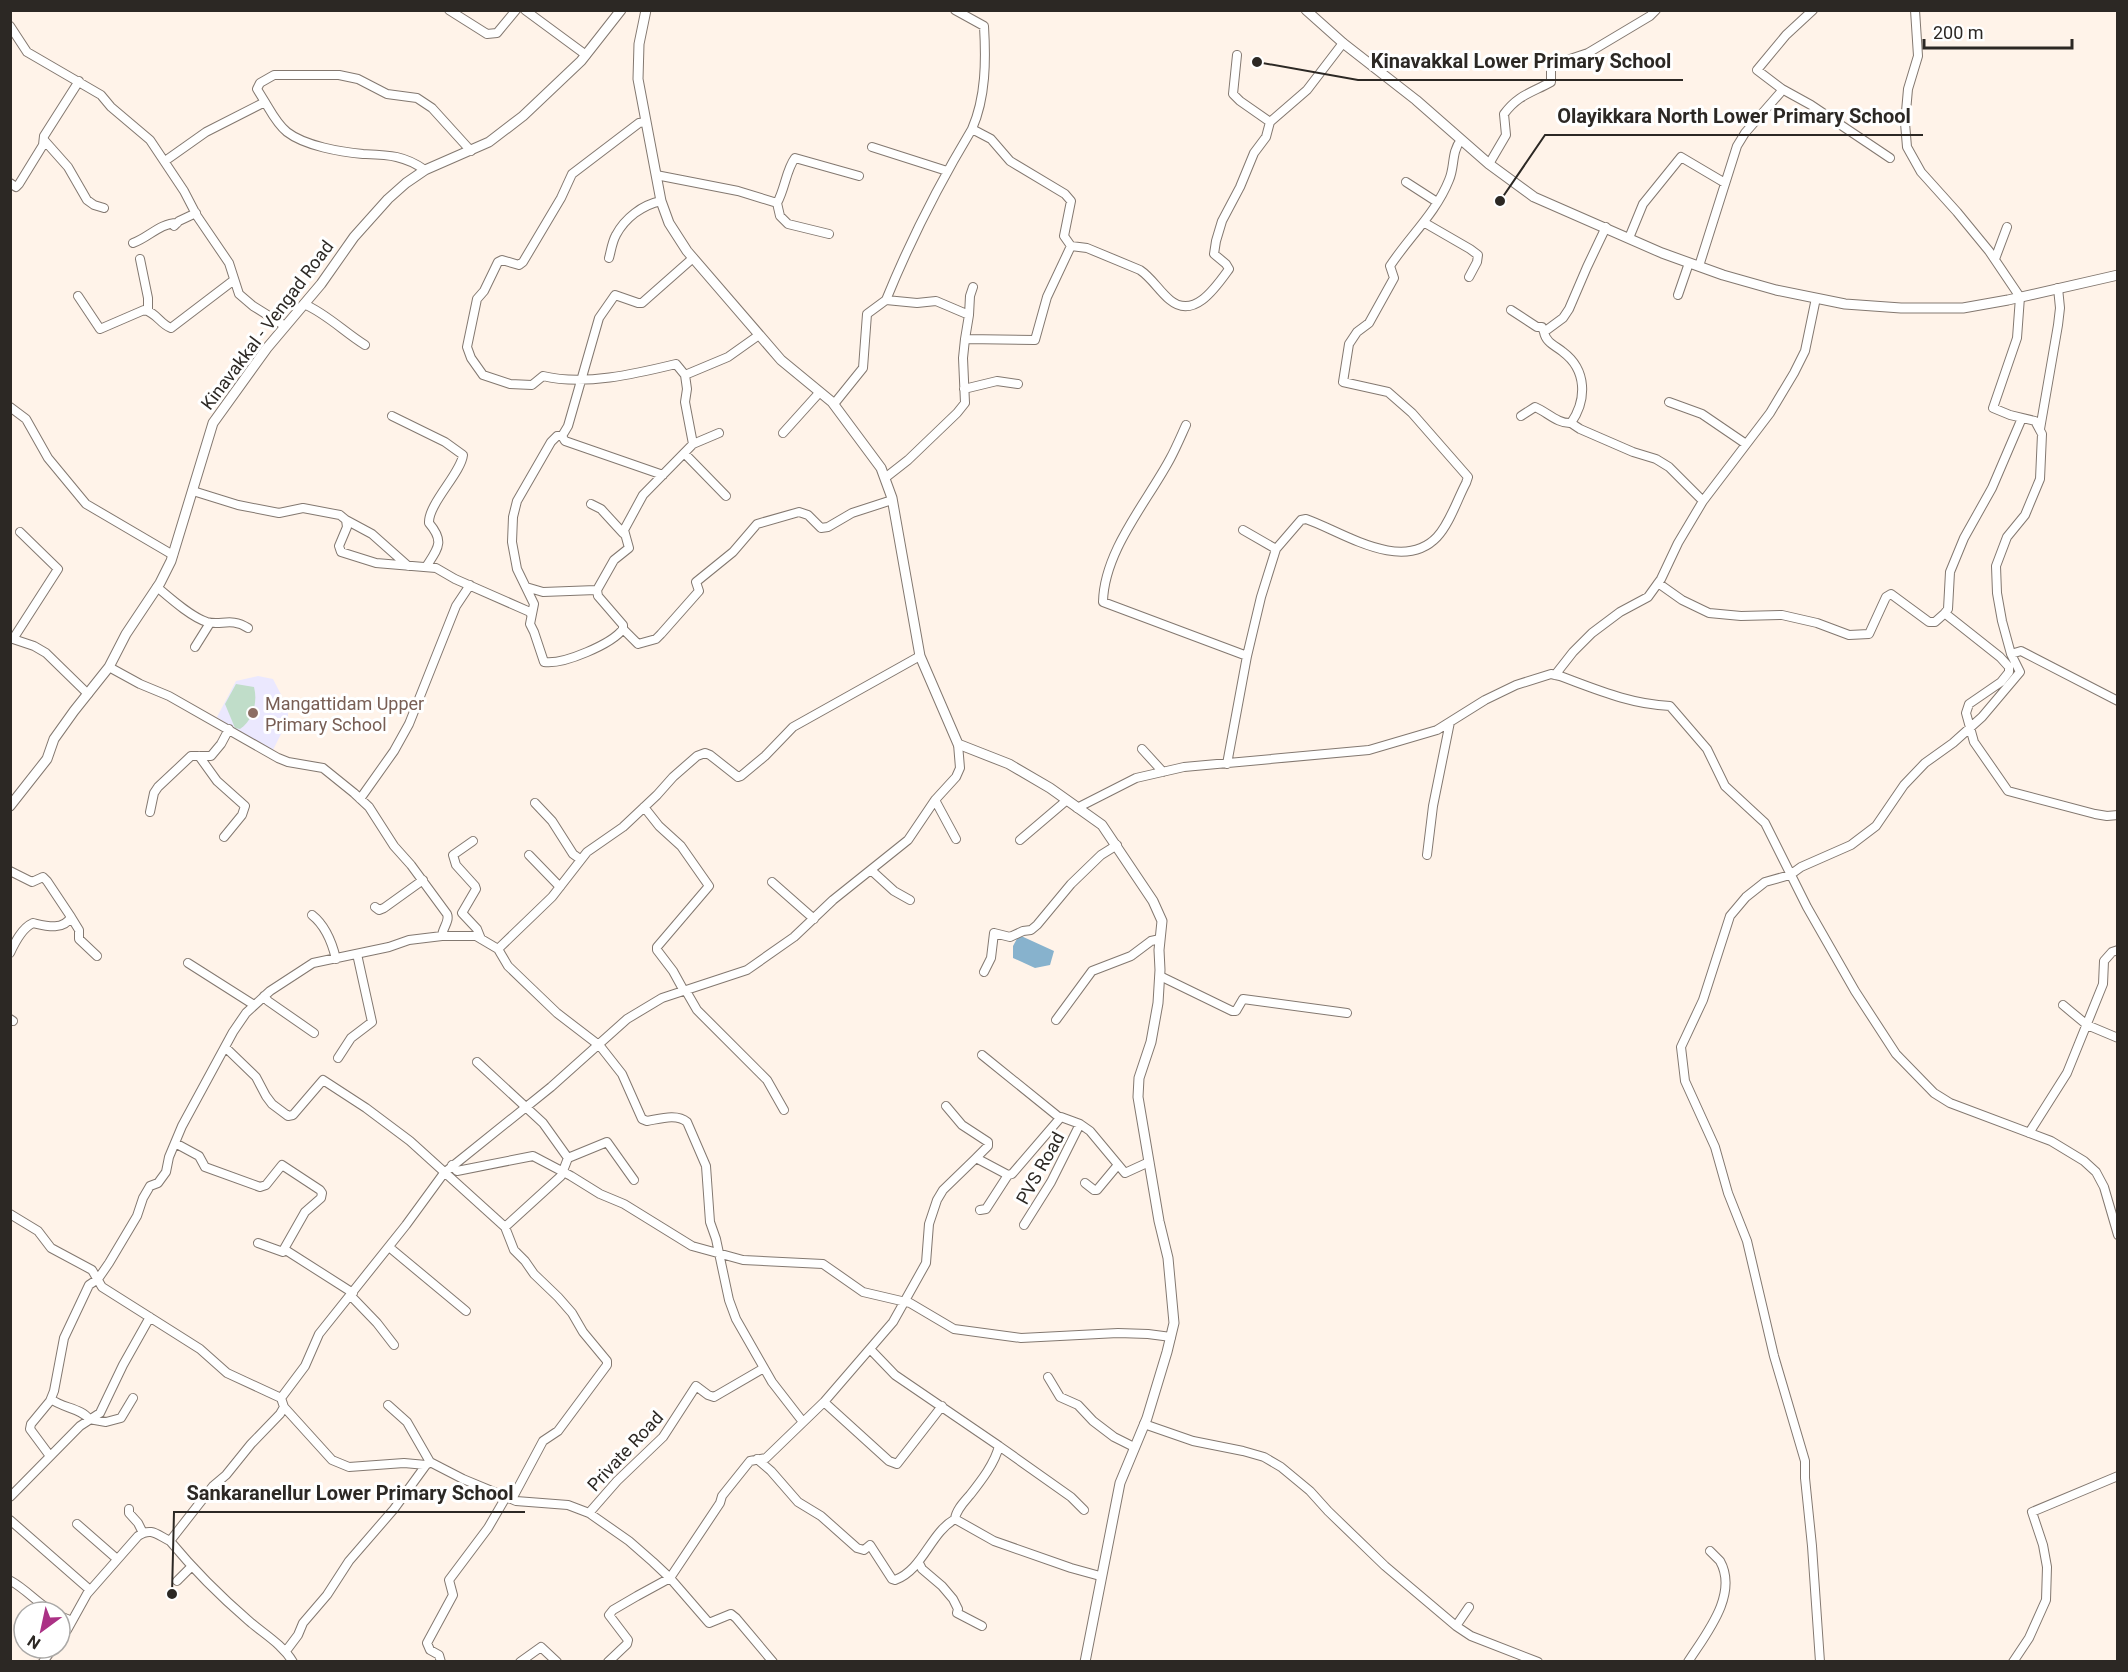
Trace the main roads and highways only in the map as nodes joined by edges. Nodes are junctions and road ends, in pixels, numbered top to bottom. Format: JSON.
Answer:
{"nodes":[{"id":1,"x":621,"y":10,"type":"edge"},
{"id":2,"x":645,"y":10,"type":"edge"},
{"id":3,"x":1306,"y":10,"type":"edge"},
{"id":4,"x":2118,"y":275,"type":"edge"},
{"id":5,"x":12,"y":803,"type":"edge"},
{"id":6,"x":1085,"y":1662,"type":"edge"}],
"edges":[{"from":1,"to":5,"type":"main road","name":"Kinavakkal - Vengad Road"},
{"from":2,"to":6,"type":"main road"},
{"from":3,"to":4,"type":"main road"}]}
